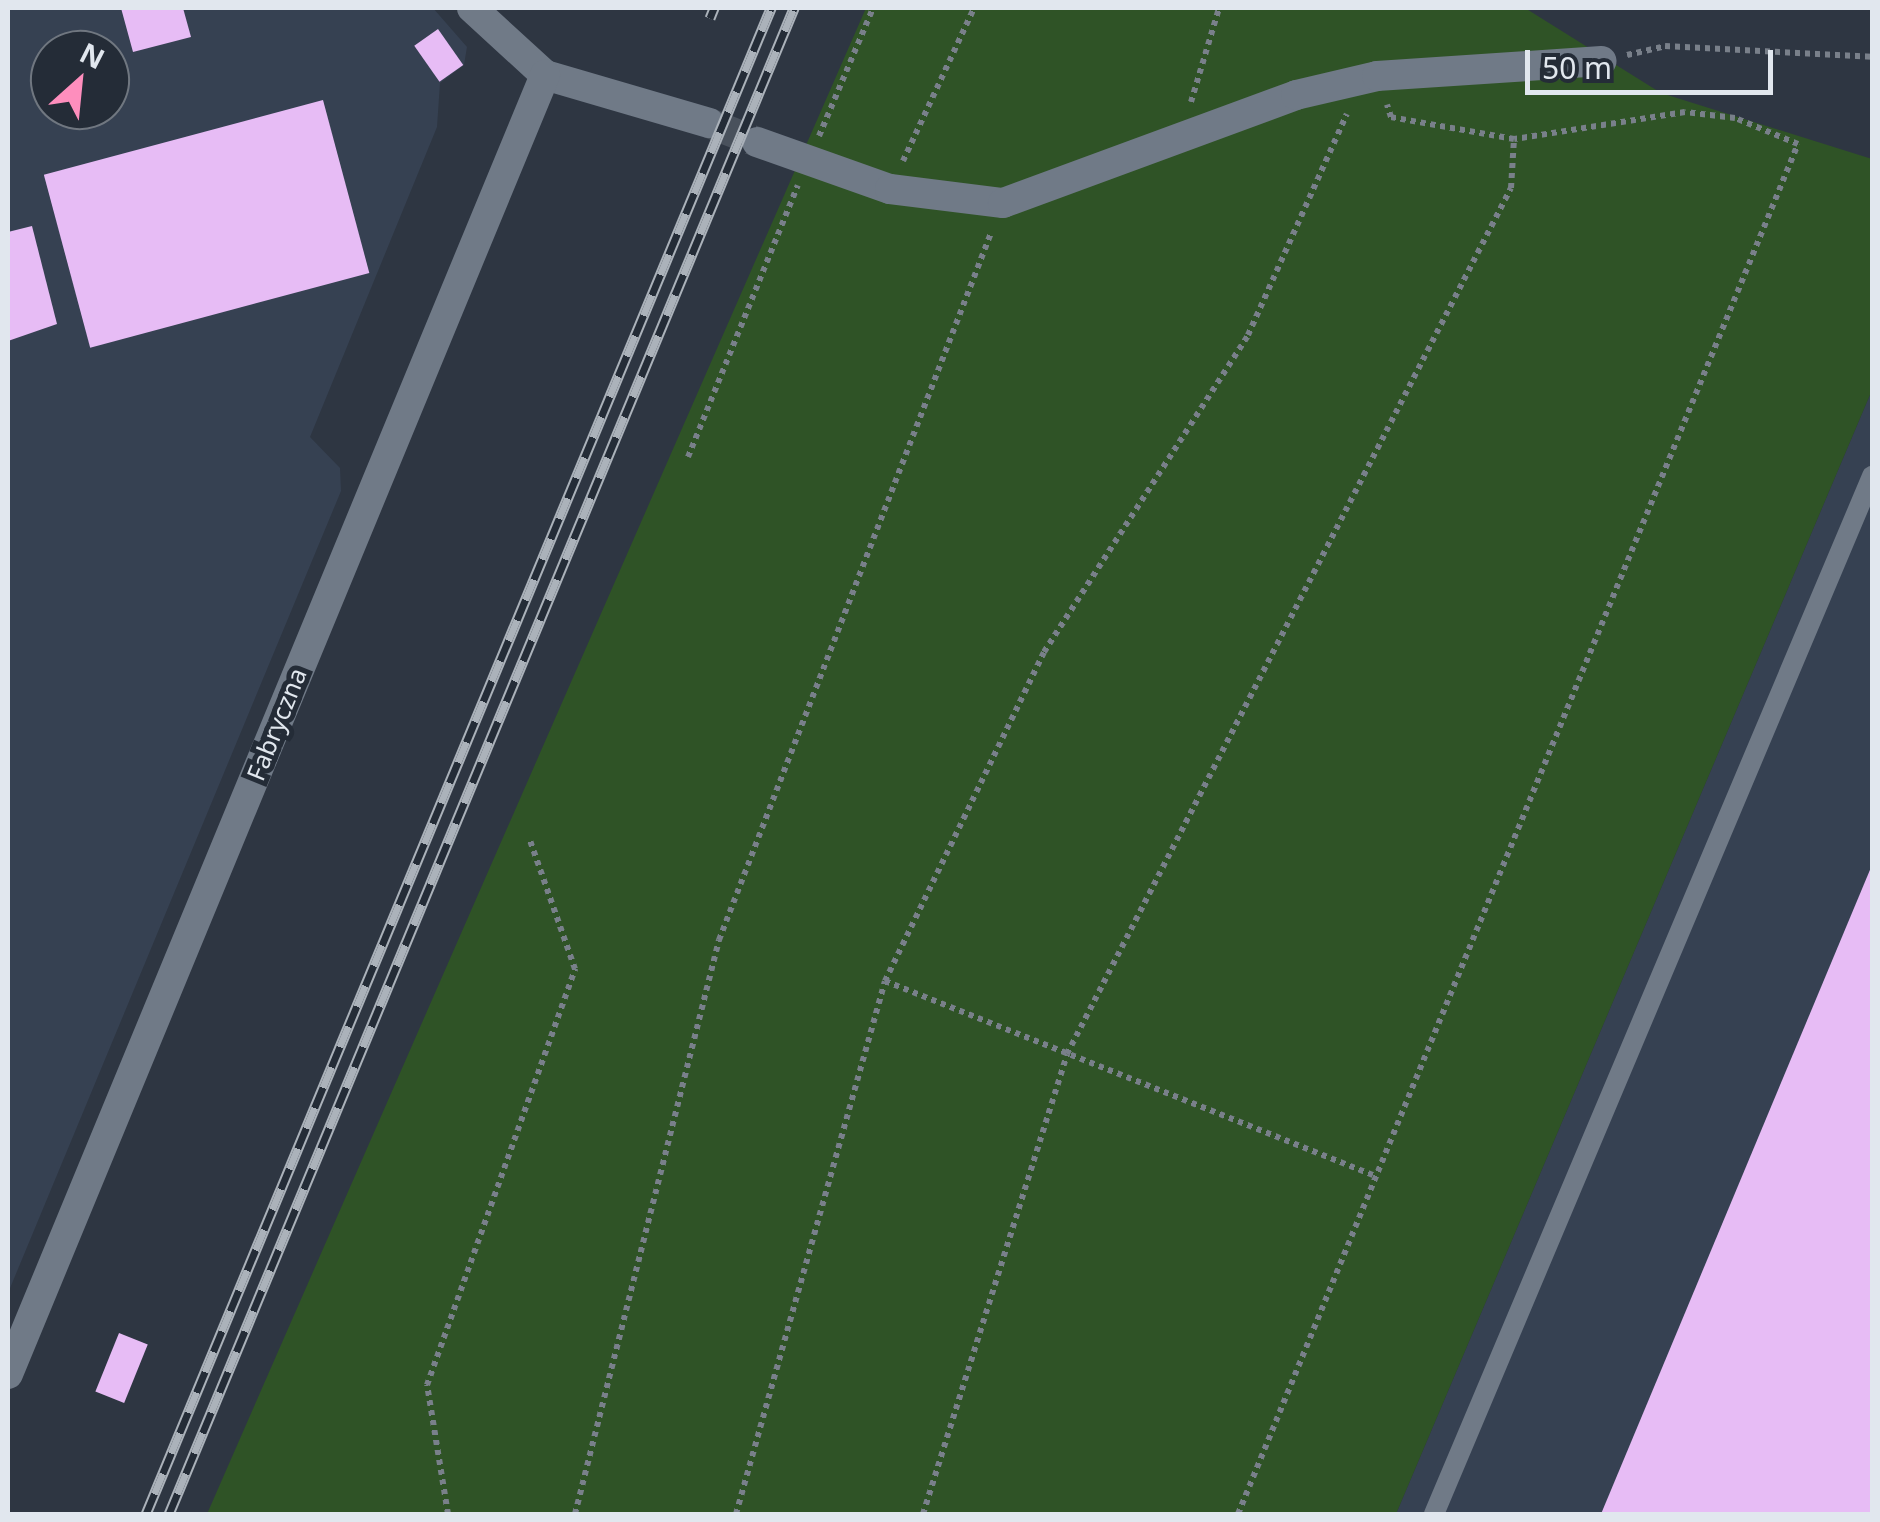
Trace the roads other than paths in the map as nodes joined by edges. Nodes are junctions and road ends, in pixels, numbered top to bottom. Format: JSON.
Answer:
{"nodes":[{"id":1,"x":472,"y":8,"type":"edge"},
{"id":2,"x":1602,"y":61,"type":"road end"},
{"id":3,"x":545,"y":74,"type":"junction"},
{"id":4,"x":708,"y":123,"type":"tunnel mouth"},
{"id":5,"x":756,"y":142,"type":"tunnel mouth"},
{"id":6,"x":1872,"y":476,"type":"edge"},
{"id":7,"x":8,"y":1374,"type":"edge"},
{"id":8,"x":1434,"y":1514,"type":"edge"}],
"edges":[{"from":1,"to":3,"type":"street"},
{"from":2,"to":5,"type":"street"},
{"from":3,"to":4,"type":"street"},
{"from":3,"to":7,"type":"street","name":"Fabryczna"},
{"from":6,"to":8,"type":"lane"}]}
